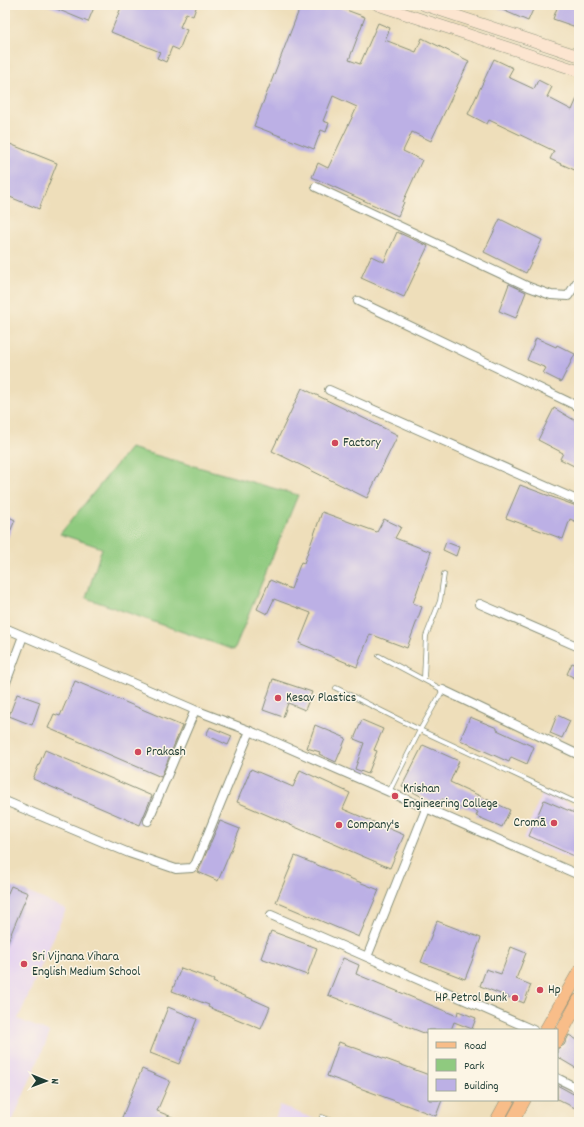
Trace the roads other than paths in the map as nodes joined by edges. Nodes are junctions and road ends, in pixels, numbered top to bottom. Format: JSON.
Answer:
{"nodes":[{"id":1,"x":378,"y":5,"type":"edge"},
{"id":2,"x":424,"y":5,"type":"edge"},
{"id":3,"x":394,"y":8,"type":"edge"},
{"id":4,"x":579,"y":56,"type":"edge"},
{"id":5,"x":579,"y":71,"type":"edge"},
{"id":6,"x":316,"y":187,"type":"dead end"},
{"id":7,"x":579,"y":279,"type":"edge"},
{"id":8,"x":358,"y":302,"type":"dead end"},
{"id":9,"x":328,"y":390,"type":"dead end"},
{"id":10,"x":579,"y":407,"type":"edge"},
{"id":11,"x":579,"y":501,"type":"edge"},
{"id":12,"x":444,"y":574,"type":"dead end"},
{"id":13,"x":480,"y":604,"type":"dead end"},
{"id":14,"x":5,"y":628,"type":"edge"},
{"id":15,"x":23,"y":636,"type":"junction"},
{"id":16,"x":579,"y":647,"type":"edge"},
{"id":17,"x":379,"y":656,"type":"dead end"},
{"id":18,"x":7,"y":676,"type":"edge"},
{"id":19,"x":424,"y":678,"type":"junction"},
{"id":20,"x":5,"y":685,"type":"edge"},
{"id":21,"x":336,"y":688,"type":"dead end"},
{"id":22,"x":443,"y":690,"type":"junction"},
{"id":23,"x":195,"y":710,"type":"junction"},
{"id":24,"x":420,"y":730,"type":"junction"},
{"id":25,"x":250,"y":731,"type":"junction"},
{"id":26,"x":579,"y":755,"type":"edge"},
{"id":27,"x":389,"y":792,"type":"junction"},
{"id":28,"x":5,"y":801,"type":"edge"},
{"id":29,"x":579,"y":804,"type":"edge"},
{"id":30,"x":426,"y":809,"type":"junction"},
{"id":31,"x":148,"y":821,"type":"dead end"},
{"id":32,"x":579,"y":875,"type":"edge"},
{"id":33,"x":271,"y":915,"type":"dead end"},
{"id":34,"x":367,"y":957,"type":"junction"},
{"id":35,"x":579,"y":972,"type":"edge"},
{"id":36,"x":579,"y":1000,"type":"edge"},
{"id":37,"x":531,"y":1029,"type":"edge"},
{"id":38,"x":547,"y":1029,"type":"edge"},
{"id":39,"x":558,"y":1038,"type":"edge"},
{"id":40,"x":558,"y":1078,"type":"edge"},
{"id":41,"x":579,"y":1089,"type":"edge"},
{"id":42,"x":507,"y":1101,"type":"edge"},
{"id":43,"x":523,"y":1101,"type":"edge"},
{"id":44,"x":322,"y":1117,"type":"dead end"},
{"id":45,"x":335,"y":1122,"type":"edge"},
{"id":46,"x":496,"y":1122,"type":"edge"},
{"id":47,"x":512,"y":1122,"type":"edge"}],
"edges":[{"from":1,"to":3,"type":"main road"},
{"from":2,"to":4,"type":"main road"},
{"from":3,"to":5,"type":"main road"},
{"from":6,"to":7,"type":"street"},
{"from":8,"to":10,"type":"street"},
{"from":9,"to":11,"type":"street"},
{"from":12,"to":19,"type":"lane"},
{"from":13,"to":16,"type":"street"},
{"from":14,"to":15,"type":"street"},
{"from":15,"to":18,"type":"street"},
{"from":15,"to":23,"type":"street"},
{"from":17,"to":19,"type":"lane"},
{"from":18,"to":20,"type":"street"},
{"from":19,"to":22,"type":"lane"},
{"from":21,"to":24,"type":"lane"},
{"from":22,"to":24,"type":"lane"},
{"from":22,"to":26,"type":"street"},
{"from":23,"to":25,"type":"street"},
{"from":23,"to":31,"type":"street"},
{"from":24,"to":27,"type":"lane"},
{"from":24,"to":29,"type":"lane"},
{"from":25,"to":27,"type":"street"},
{"from":25,"to":28,"type":"street"},
{"from":27,"to":30,"type":"street"},
{"from":30,"to":32,"type":"street"},
{"from":30,"to":34,"type":"street"},
{"from":33,"to":34,"type":"street"},
{"from":34,"to":37,"type":"street"},
{"from":35,"to":38,"type":"main road"},
{"from":36,"to":39,"type":"main road"},
{"from":40,"to":41,"type":"street"},
{"from":42,"to":46,"type":"main road"},
{"from":43,"to":47,"type":"main road"},
{"from":44,"to":45,"type":"lane"}]}
